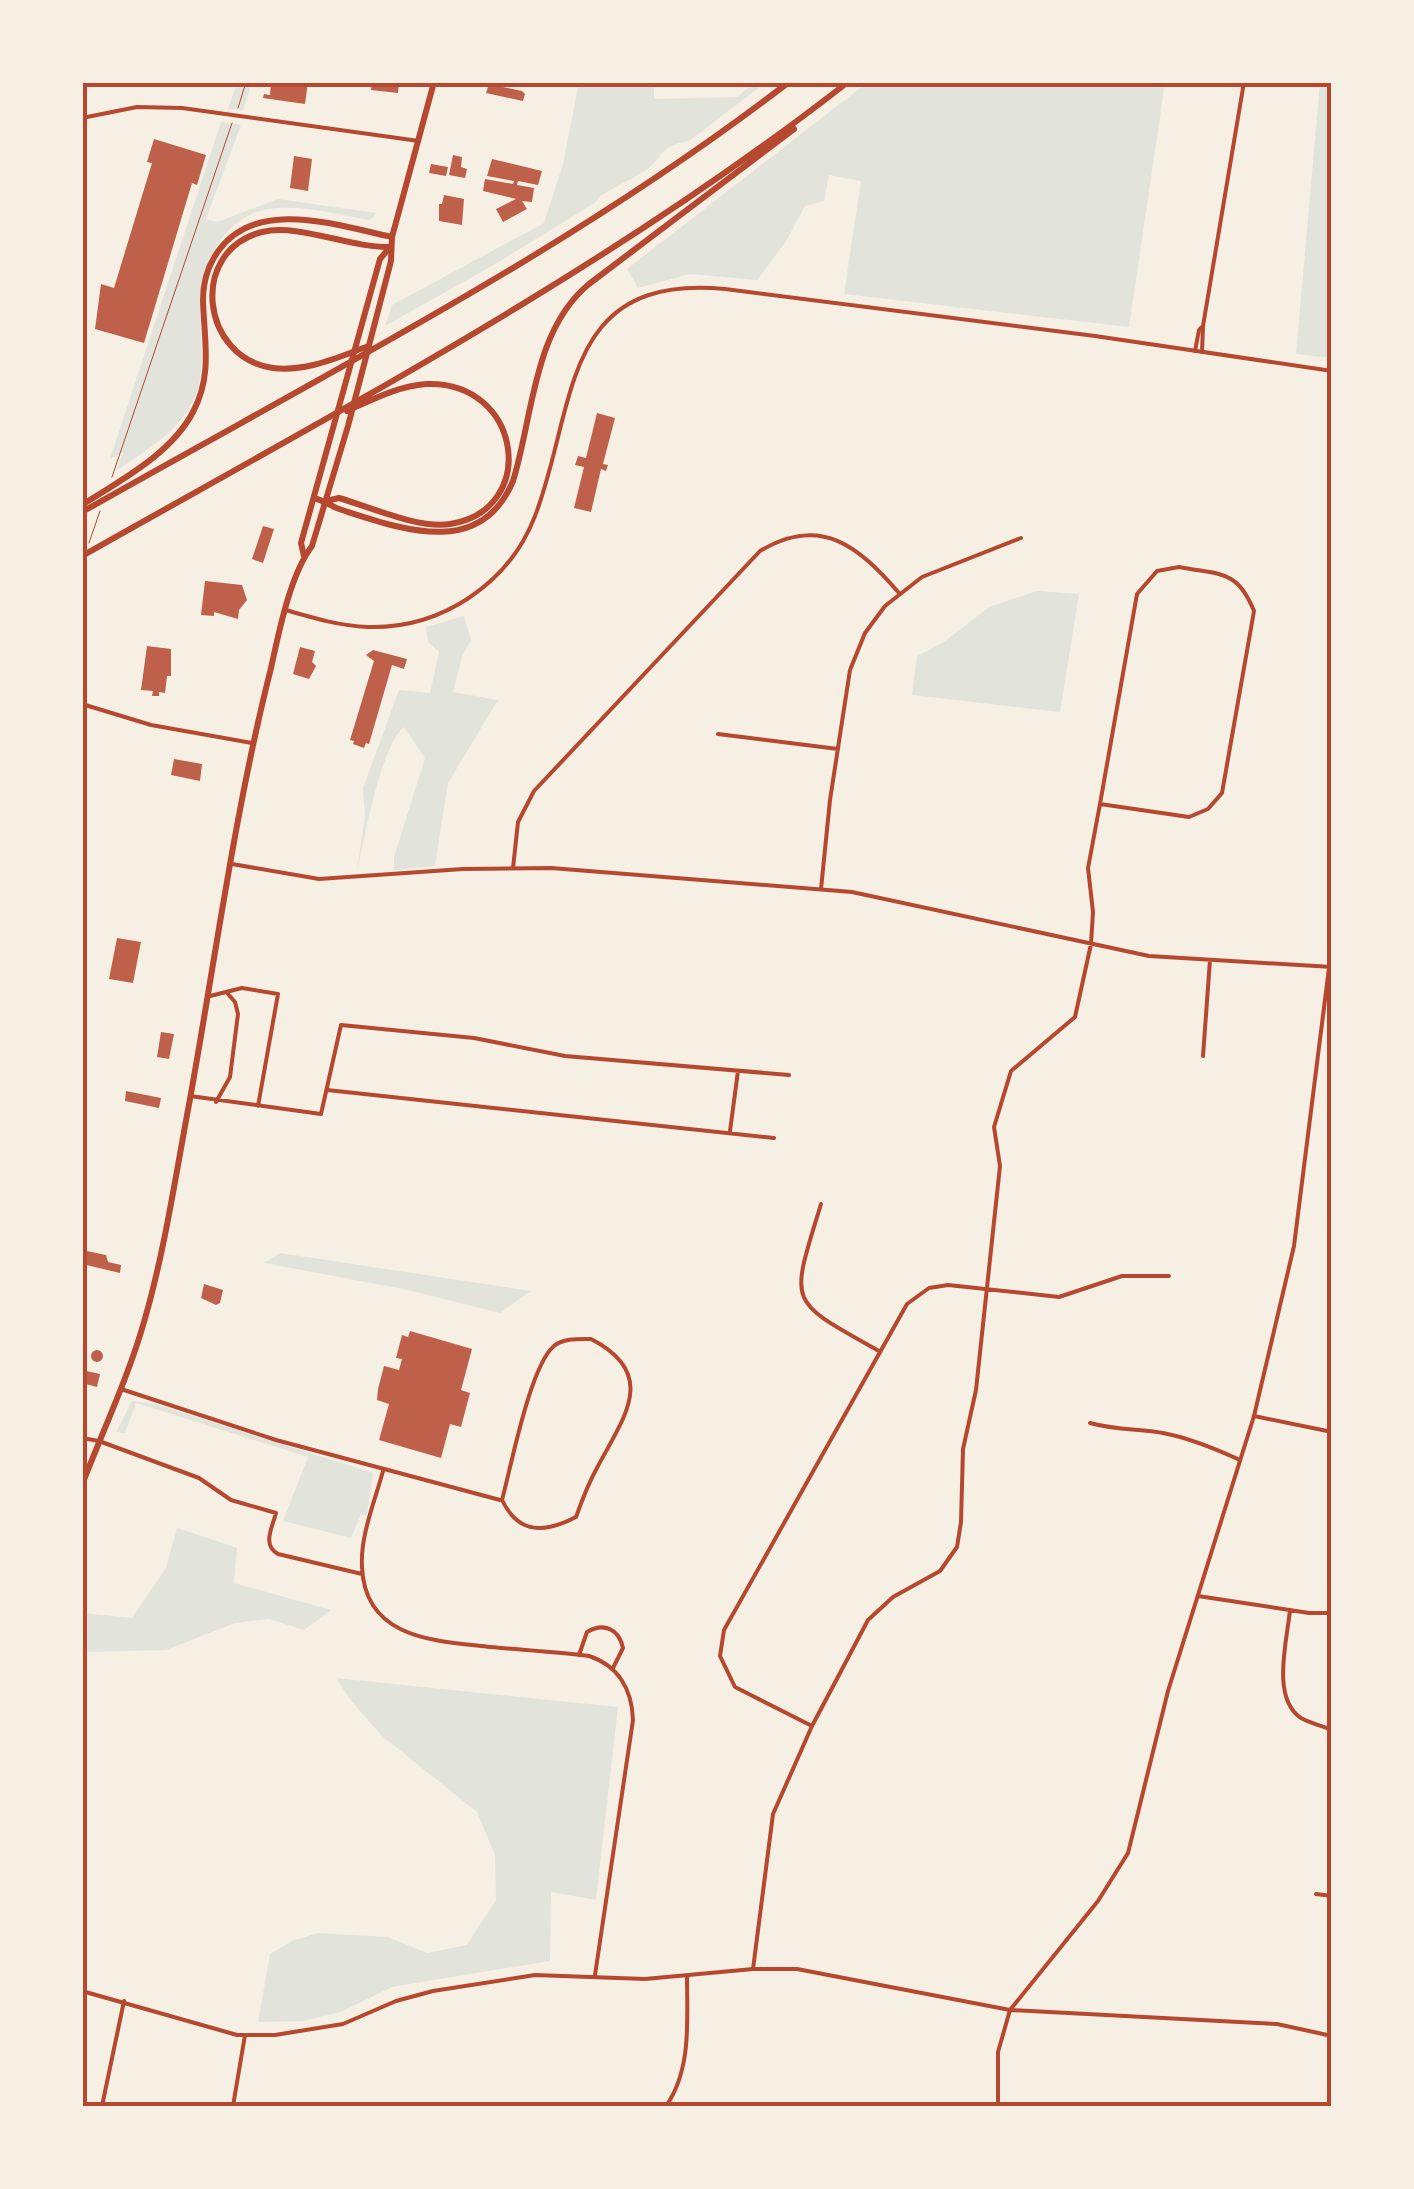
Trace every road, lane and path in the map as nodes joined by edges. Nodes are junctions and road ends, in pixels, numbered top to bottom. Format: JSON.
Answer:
{"nodes":[{"id":1,"x":246,"y":82,"type":"edge"},
{"id":2,"x":434,"y":82,"type":"edge"},
{"id":3,"x":788,"y":82,"type":"edge"},
{"id":4,"x":848,"y":82,"type":"edge"},
{"id":5,"x":1244,"y":82,"type":"edge"},
{"id":6,"x":235,"y":116,"type":"junction"},
{"id":7,"x":82,"y":118,"type":"edge"},
{"id":8,"x":419,"y":141,"type":"junction"},
{"id":9,"x":392,"y":238,"type":"junction"},
{"id":10,"x":390,"y":247,"type":"junction"},
{"id":11,"x":1202,"y":326,"type":"junction"},
{"id":12,"x":389,"y":338,"type":"junction"},
{"id":13,"x":1195,"y":351,"type":"junction"},
{"id":14,"x":1202,"y":352,"type":"junction"},
{"id":15,"x":1332,"y":371,"type":"edge"},
{"id":16,"x":374,"y":395,"type":"junction"},
{"id":17,"x":111,"y":478,"type":"dead end"},
{"id":18,"x":314,"y":498,"type":"junction"},
{"id":19,"x":326,"y":501,"type":"junction"},
{"id":20,"x":83,"y":507,"type":"edge"},
{"id":21,"x":100,"y":512,"type":"dead end"},
{"id":22,"x":1021,"y":538,"type":"dead end"},
{"id":23,"x":88,"y":545,"type":"dead end"},
{"id":24,"x":82,"y":556,"type":"edge"},
{"id":25,"x":304,"y":557,"type":"junction"},
{"id":26,"x":899,"y":593,"type":"junction"},
{"id":27,"x":286,"y":610,"type":"junction"},
{"id":28,"x":82,"y":704,"type":"edge"},
{"id":29,"x":718,"y":734,"type":"dead end"},
{"id":30,"x":252,"y":744,"type":"junction"},
{"id":31,"x":838,"y":749,"type":"junction"},
{"id":32,"x":1100,"y":804,"type":"junction"},
{"id":33,"x":228,"y":863,"type":"junction"},
{"id":34,"x":513,"y":868,"type":"junction"},
{"id":35,"x":821,"y":889,"type":"junction"},
{"id":36,"x":1091,"y":944,"type":"junction"},
{"id":37,"x":1332,"y":944,"type":"edge"},
{"id":38,"x":1210,"y":960,"type":"junction"},
{"id":39,"x":1329,"y":967,"type":"edge"},
{"id":40,"x":228,"y":994,"type":"junction"},
{"id":41,"x":206,"y":997,"type":"junction"},
{"id":42,"x":1203,"y":1056,"type":"dead end"},
{"id":43,"x":738,"y":1071,"type":"junction"},
{"id":44,"x":789,"y":1076,"type":"dead end"},
{"id":45,"x":327,"y":1090,"type":"junction"},
{"id":46,"x":190,"y":1096,"type":"junction"},
{"id":47,"x":216,"y":1102,"type":"junction"},
{"id":48,"x":258,"y":1108,"type":"junction"},
{"id":49,"x":730,"y":1133,"type":"junction"},
{"id":50,"x":774,"y":1138,"type":"dead end"},
{"id":51,"x":821,"y":1204,"type":"dead end"},
{"id":52,"x":1170,"y":1276,"type":"dead end"},
{"id":53,"x":987,"y":1290,"type":"junction"},
{"id":54,"x":879,"y":1351,"type":"junction"},
{"id":55,"x":122,"y":1389,"type":"junction"},
{"id":56,"x":1254,"y":1416,"type":"junction"},
{"id":57,"x":1090,"y":1423,"type":"dead end"},
{"id":58,"x":1332,"y":1432,"type":"edge"},
{"id":59,"x":82,"y":1438,"type":"edge"},
{"id":60,"x":99,"y":1440,"type":"junction"},
{"id":61,"x":1240,"y":1460,"type":"junction"},
{"id":62,"x":383,"y":1470,"type":"junction"},
{"id":63,"x":82,"y":1485,"type":"edge"},
{"id":64,"x":502,"y":1500,"type":"junction"},
{"id":65,"x":362,"y":1574,"type":"junction"},
{"id":66,"x":1198,"y":1596,"type":"junction"},
{"id":67,"x":1290,"y":1610,"type":"junction"},
{"id":68,"x":1332,"y":1613,"type":"edge"},
{"id":69,"x":579,"y":1655,"type":"junction"},
{"id":70,"x":613,"y":1668,"type":"junction"},
{"id":71,"x":812,"y":1726,"type":"junction"},
{"id":72,"x":1332,"y":1730,"type":"edge"},
{"id":73,"x":1316,"y":1894,"type":"dead end"},
{"id":74,"x":1332,"y":1896,"type":"edge"},
{"id":75,"x":752,"y":1968,"type":"junction"},
{"id":76,"x":595,"y":1975,"type":"junction"},
{"id":77,"x":687,"y":1976,"type":"junction"},
{"id":78,"x":82,"y":1991,"type":"edge"},
{"id":79,"x":124,"y":2001,"type":"junction"},
{"id":80,"x":1010,"y":2010,"type":"junction"},
{"id":81,"x":245,"y":2035,"type":"junction"},
{"id":82,"x":1332,"y":2036,"type":"edge"},
{"id":83,"x":102,"y":2106,"type":"edge"},
{"id":84,"x":233,"y":2106,"type":"edge"},
{"id":85,"x":666,"y":2106,"type":"edge"},
{"id":86,"x":998,"y":2106,"type":"edge"}],
"edges":[{"from":1,"to":6,"type":"path"},
{"from":2,"to":8,"type":"highway"},
{"from":3,"to":12,"type":"highway"},
{"from":4,"to":16,"type":"highway"},
{"from":4,"to":19,"type":"highway"},
{"from":5,"to":11,"type":"street"},
{"from":6,"to":7,"type":"street"},
{"from":6,"to":8,"type":"street"},
{"from":6,"to":17,"type":"path"},
{"from":8,"to":9,"type":"highway"},
{"from":9,"to":10,"type":"highway"},
{"from":9,"to":20,"type":"highway"},
{"from":10,"to":12,"type":"highway"},
{"from":10,"to":18,"type":"highway"},
{"from":10,"to":19,"type":"highway"},
{"from":11,"to":13,"type":"street"},
{"from":11,"to":14,"type":"street"},
{"from":12,"to":20,"type":"highway"},
{"from":13,"to":14,"type":"street"},
{"from":13,"to":27,"type":"street"},
{"from":14,"to":15,"type":"street"},
{"from":16,"to":19,"type":"highway"},
{"from":16,"to":24,"type":"highway"},
{"from":18,"to":19,"type":"highway"},
{"from":18,"to":25,"type":"highway"},
{"from":19,"to":25,"type":"highway"},
{"from":21,"to":23,"type":"path"},
{"from":22,"to":26,"type":"street"},
{"from":25,"to":27,"type":"highway"},
{"from":26,"to":31,"type":"street"},
{"from":26,"to":34,"type":"street"},
{"from":27,"to":30,"type":"highway"},
{"from":28,"to":30,"type":"street"},
{"from":29,"to":31,"type":"street"},
{"from":30,"to":33,"type":"highway"},
{"from":31,"to":35,"type":"street"},
{"from":32,"to":32,"type":"street"},
{"from":32,"to":36,"type":"street"},
{"from":33,"to":34,"type":"street"},
{"from":33,"to":41,"type":"highway"},
{"from":34,"to":35,"type":"street"},
{"from":35,"to":36,"type":"street"},
{"from":36,"to":38,"type":"street"},
{"from":36,"to":53,"type":"street"},
{"from":37,"to":39,"type":"street"},
{"from":38,"to":39,"type":"street"},
{"from":38,"to":42,"type":"street"},
{"from":39,"to":56,"type":"street"},
{"from":40,"to":41,"type":"street"},
{"from":40,"to":47,"type":"street"},
{"from":40,"to":48,"type":"street"},
{"from":41,"to":46,"type":"highway"},
{"from":43,"to":44,"type":"street"},
{"from":43,"to":45,"type":"street"},
{"from":43,"to":49,"type":"street"},
{"from":45,"to":48,"type":"street"},
{"from":45,"to":49,"type":"street"},
{"from":46,"to":47,"type":"street"},
{"from":46,"to":55,"type":"highway"},
{"from":47,"to":48,"type":"street"},
{"from":49,"to":50,"type":"street"},
{"from":51,"to":54,"type":"street"},
{"from":52,"to":53,"type":"street"},
{"from":53,"to":54,"type":"street"},
{"from":53,"to":71,"type":"street"},
{"from":54,"to":71,"type":"street"},
{"from":55,"to":60,"type":"highway"},
{"from":55,"to":62,"type":"street"},
{"from":56,"to":58,"type":"street"},
{"from":56,"to":61,"type":"street"},
{"from":57,"to":61,"type":"street"},
{"from":59,"to":60,"type":"street"},
{"from":60,"to":63,"type":"highway"},
{"from":60,"to":65,"type":"street"},
{"from":61,"to":66,"type":"street"},
{"from":62,"to":64,"type":"street"},
{"from":62,"to":65,"type":"street"},
{"from":64,"to":64,"type":"street"},
{"from":65,"to":69,"type":"street"},
{"from":66,"to":67,"type":"street"},
{"from":66,"to":80,"type":"street"},
{"from":67,"to":68,"type":"street"},
{"from":67,"to":72,"type":"street"},
{"from":69,"to":70,"type":"street"},
{"from":69,"to":70,"type":"street"},
{"from":70,"to":76,"type":"street"},
{"from":71,"to":75,"type":"street"},
{"from":73,"to":74,"type":"street"},
{"from":75,"to":77,"type":"street"},
{"from":75,"to":80,"type":"street"},
{"from":76,"to":77,"type":"street"},
{"from":76,"to":81,"type":"street"},
{"from":77,"to":85,"type":"street"},
{"from":78,"to":79,"type":"street"},
{"from":79,"to":81,"type":"street"},
{"from":79,"to":83,"type":"street"},
{"from":80,"to":82,"type":"street"},
{"from":80,"to":86,"type":"street"},
{"from":81,"to":84,"type":"street"}]}
